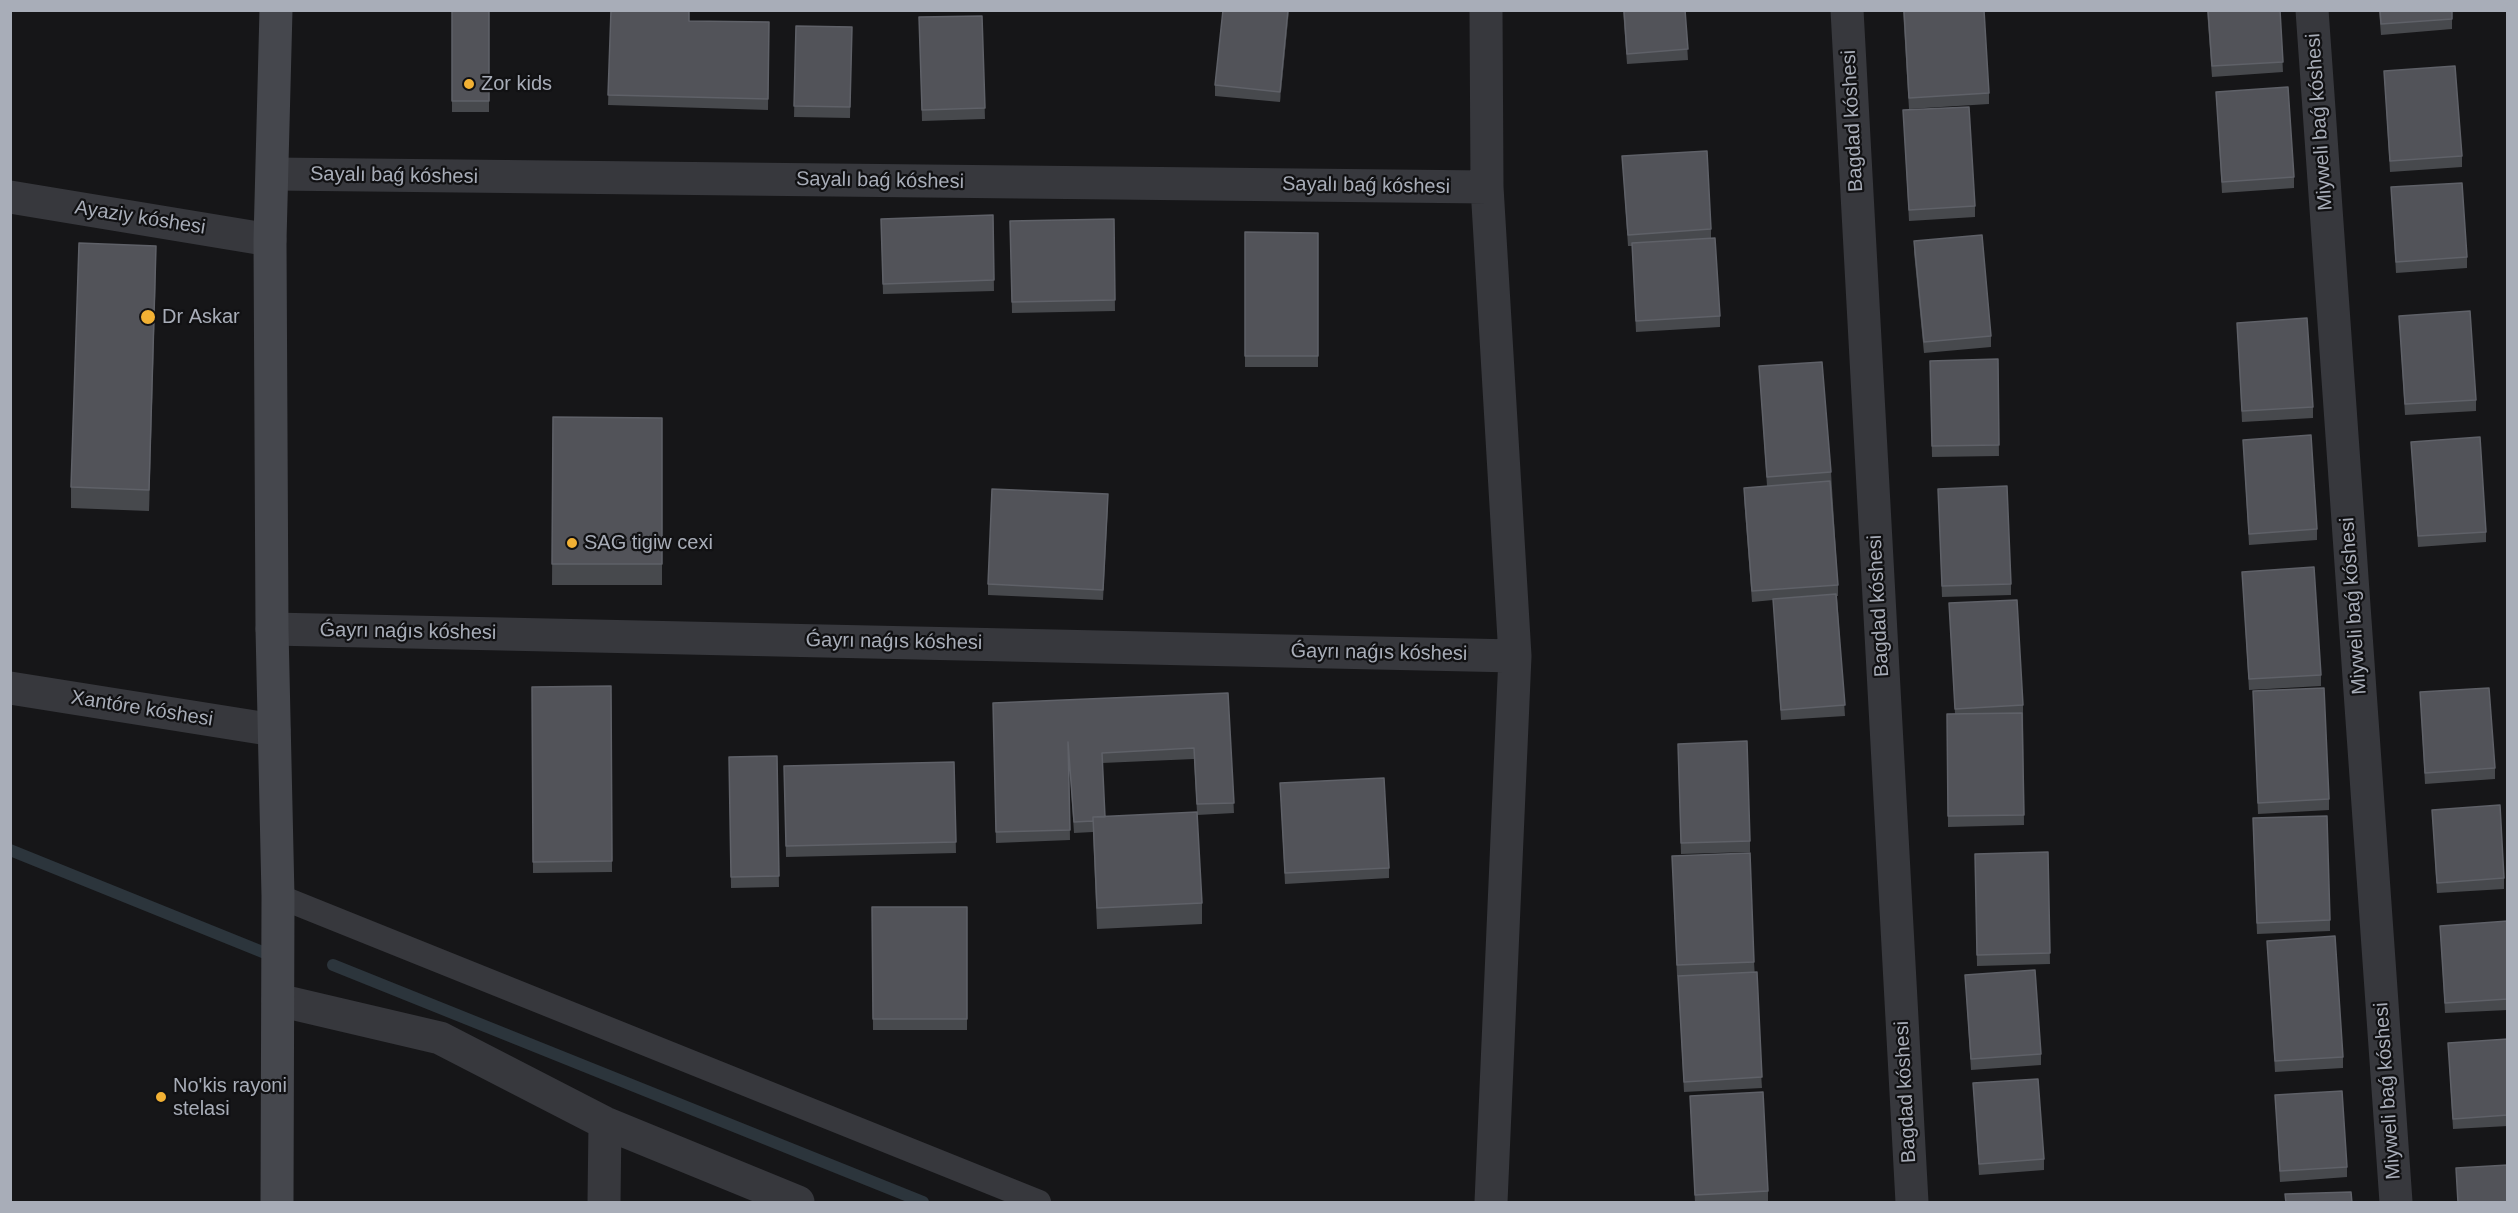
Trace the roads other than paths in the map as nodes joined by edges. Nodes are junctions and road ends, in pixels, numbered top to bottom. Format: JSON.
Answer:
{"nodes":[{"id":1,"x":276,"y":10,"type":"edge"},
{"id":2,"x":1486,"y":10,"type":"edge"},
{"id":3,"x":1847,"y":10,"type":"edge"},
{"id":4,"x":2312,"y":10,"type":"edge"},
{"id":5,"x":273,"y":174,"type":"junction"},
{"id":6,"x":1487,"y":188,"type":"junction"},
{"id":7,"x":10,"y":197,"type":"edge"},
{"id":8,"x":270,"y":240,"type":"junction"},
{"id":9,"x":272,"y":629,"type":"junction"},
{"id":10,"x":1515,"y":656,"type":"junction"},
{"id":11,"x":10,"y":688,"type":"edge"},
{"id":12,"x":274,"y":730,"type":"junction"},
{"id":13,"x":278,"y":896,"type":"junction"},
{"id":14,"x":278,"y":1000,"type":"junction"},
{"id":15,"x":605,"y":1123,"type":"junction"},
{"id":16,"x":277,"y":1203,"type":"edge"},
{"id":17,"x":604,"y":1203,"type":"edge"},
{"id":18,"x":798,"y":1203,"type":"edge"},
{"id":19,"x":1039,"y":1203,"type":"edge"},
{"id":20,"x":1491,"y":1203,"type":"edge"},
{"id":21,"x":1912,"y":1203,"type":"edge"},
{"id":22,"x":2396,"y":1203,"type":"edge"}],
"edges":[{"from":1,"to":5,"type":"main road"},
{"from":2,"to":6,"type":"street"},
{"from":3,"to":21,"type":"street","name":"Bagdad kóshesi"},
{"from":4,"to":22,"type":"street","name":"Miyweli baǵ kóshesi"},
{"from":5,"to":6,"type":"street","name":"Sayalı baǵ kóshesi"},
{"from":5,"to":8,"type":"main road"},
{"from":6,"to":10,"type":"street"},
{"from":7,"to":8,"type":"street","name":"Ayaziy kóshesi"},
{"from":8,"to":9,"type":"main road"},
{"from":9,"to":10,"type":"street","name":"Ǵayrı naǵıs kóshesi"},
{"from":9,"to":12,"type":"main road"},
{"from":10,"to":20,"type":"street"},
{"from":11,"to":12,"type":"street","name":"Xantóre kóshesi"},
{"from":12,"to":13,"type":"main road"},
{"from":13,"to":14,"type":"main road"},
{"from":13,"to":19,"type":"lane"},
{"from":14,"to":15,"type":"street"},
{"from":14,"to":16,"type":"main road"},
{"from":15,"to":17,"type":"street"},
{"from":15,"to":18,"type":"street"}]}
